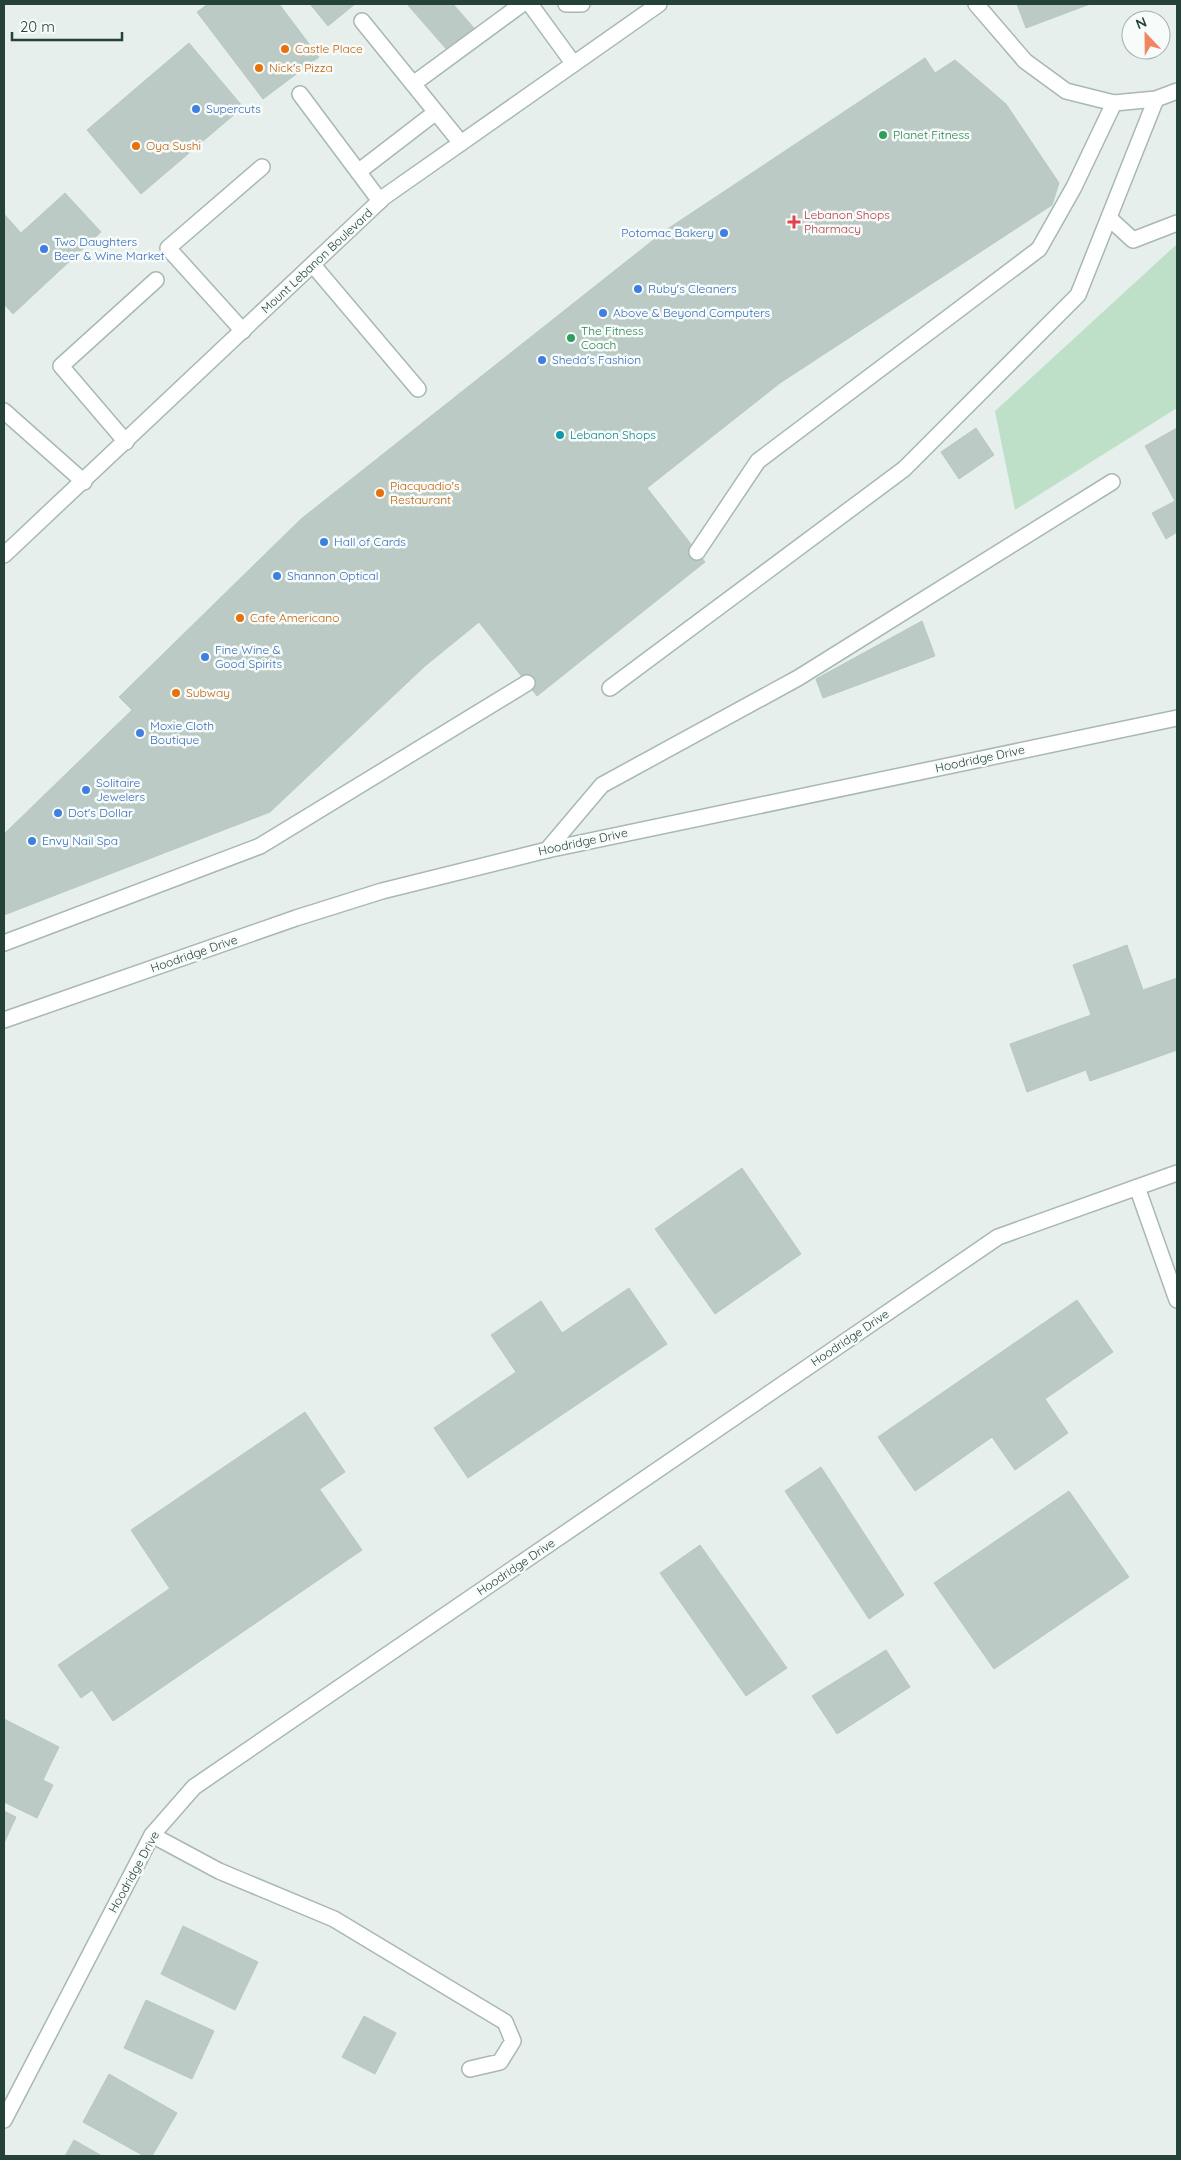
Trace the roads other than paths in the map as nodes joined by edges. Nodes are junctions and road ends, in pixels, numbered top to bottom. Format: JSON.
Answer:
{"nodes":[{"id":1,"x":522,"y":4,"type":"edge"},
{"id":2,"x":530,"y":4,"type":"edge"},
{"id":3,"x":566,"y":4,"type":"edge"},
{"id":4,"x":582,"y":4,"type":"edge"},
{"id":5,"x":659,"y":4,"type":"edge"},
{"id":6,"x":976,"y":4,"type":"edge"},
{"id":7,"x":642,"y":9,"type":"edge"},
{"id":8,"x":362,"y":21,"type":"dead end"},
{"id":9,"x":573,"y":63,"type":"junction"},
{"id":10,"x":413,"y":84,"type":"junction"},
{"id":11,"x":1177,"y":91,"type":"edge"},
{"id":12,"x":300,"y":94,"type":"dead end"},
{"id":13,"x":1156,"y":99,"type":"junction"},
{"id":14,"x":1114,"y":103,"type":"junction"},
{"id":15,"x":436,"y":112,"type":"junction"},
{"id":16,"x":461,"y":143,"type":"junction"},
{"id":17,"x":262,"y":167,"type":"dead end"},
{"id":18,"x":358,"y":172,"type":"junction"},
{"id":19,"x":380,"y":202,"type":"junction"},
{"id":20,"x":1109,"y":218,"type":"junction"},
{"id":21,"x":1177,"y":223,"type":"edge"},
{"id":22,"x":313,"y":265,"type":"junction"},
{"id":23,"x":156,"y":280,"type":"dead end"},
{"id":24,"x":242,"y":331,"type":"junction"},
{"id":25,"x":418,"y":389,"type":"dead end"},
{"id":26,"x":4,"y":411,"type":"edge"},
{"id":27,"x":126,"y":442,"type":"junction"},
{"id":28,"x":84,"y":482,"type":"junction"},
{"id":29,"x":1112,"y":482,"type":"dead end"},
{"id":30,"x":697,"y":552,"type":"dead end"},
{"id":31,"x":4,"y":555,"type":"edge"},
{"id":32,"x":527,"y":683,"type":"dead end"},
{"id":33,"x":610,"y":688,"type":"dead end"},
{"id":34,"x":1177,"y":718,"type":"edge"},
{"id":35,"x":547,"y":850,"type":"junction"},
{"id":36,"x":4,"y":943,"type":"edge"},
{"id":37,"x":4,"y":1020,"type":"edge"},
{"id":38,"x":1177,"y":1173,"type":"edge"},
{"id":39,"x":1137,"y":1187,"type":"junction"},
{"id":40,"x":1177,"y":1300,"type":"edge"},
{"id":41,"x":152,"y":1835,"type":"junction"},
{"id":42,"x":470,"y":2069,"type":"dead end"},
{"id":43,"x":4,"y":2120,"type":"edge"}],
"edges":[{"from":1,"to":10,"type":"street"},
{"from":2,"to":9,"type":"street"},
{"from":3,"to":4,"type":"street"},
{"from":5,"to":7,"type":"street","name":"Mount Lebanon Boulevard"},
{"from":6,"to":14,"type":"street"},
{"from":7,"to":9,"type":"street","name":"Mount Lebanon Boulevard"},
{"from":8,"to":10,"type":"street"},
{"from":9,"to":16,"type":"street","name":"Mount Lebanon Boulevard"},
{"from":10,"to":15,"type":"street"},
{"from":11,"to":13,"type":"street"},
{"from":12,"to":18,"type":"street"},
{"from":13,"to":14,"type":"street"},
{"from":13,"to":20,"type":"street"},
{"from":14,"to":30,"type":"street"},
{"from":15,"to":16,"type":"street"},
{"from":15,"to":18,"type":"street"},
{"from":16,"to":19,"type":"street","name":"Mount Lebanon Boulevard"},
{"from":17,"to":24,"type":"street"},
{"from":18,"to":19,"type":"street"},
{"from":19,"to":22,"type":"street","name":"Mount Lebanon Boulevard"},
{"from":20,"to":21,"type":"street"},
{"from":20,"to":33,"type":"street"},
{"from":22,"to":24,"type":"street","name":"Mount Lebanon Boulevard"},
{"from":22,"to":25,"type":"street"},
{"from":23,"to":27,"type":"street"},
{"from":24,"to":27,"type":"street","name":"Mount Lebanon Boulevard"},
{"from":26,"to":28,"type":"street"},
{"from":27,"to":28,"type":"street","name":"Mount Lebanon Boulevard"},
{"from":28,"to":31,"type":"street","name":"Mount Lebanon Boulevard"},
{"from":29,"to":35,"type":"street"},
{"from":32,"to":36,"type":"street"},
{"from":34,"to":35,"type":"street","name":"Hoodridge Drive"},
{"from":35,"to":37,"type":"street","name":"Hoodridge Drive"},
{"from":38,"to":39,"type":"street","name":"Hoodridge Drive"},
{"from":39,"to":40,"type":"street"},
{"from":39,"to":41,"type":"street","name":"Hoodridge Drive"},
{"from":41,"to":42,"type":"street"},
{"from":41,"to":43,"type":"street","name":"Hoodridge Drive"}]}
